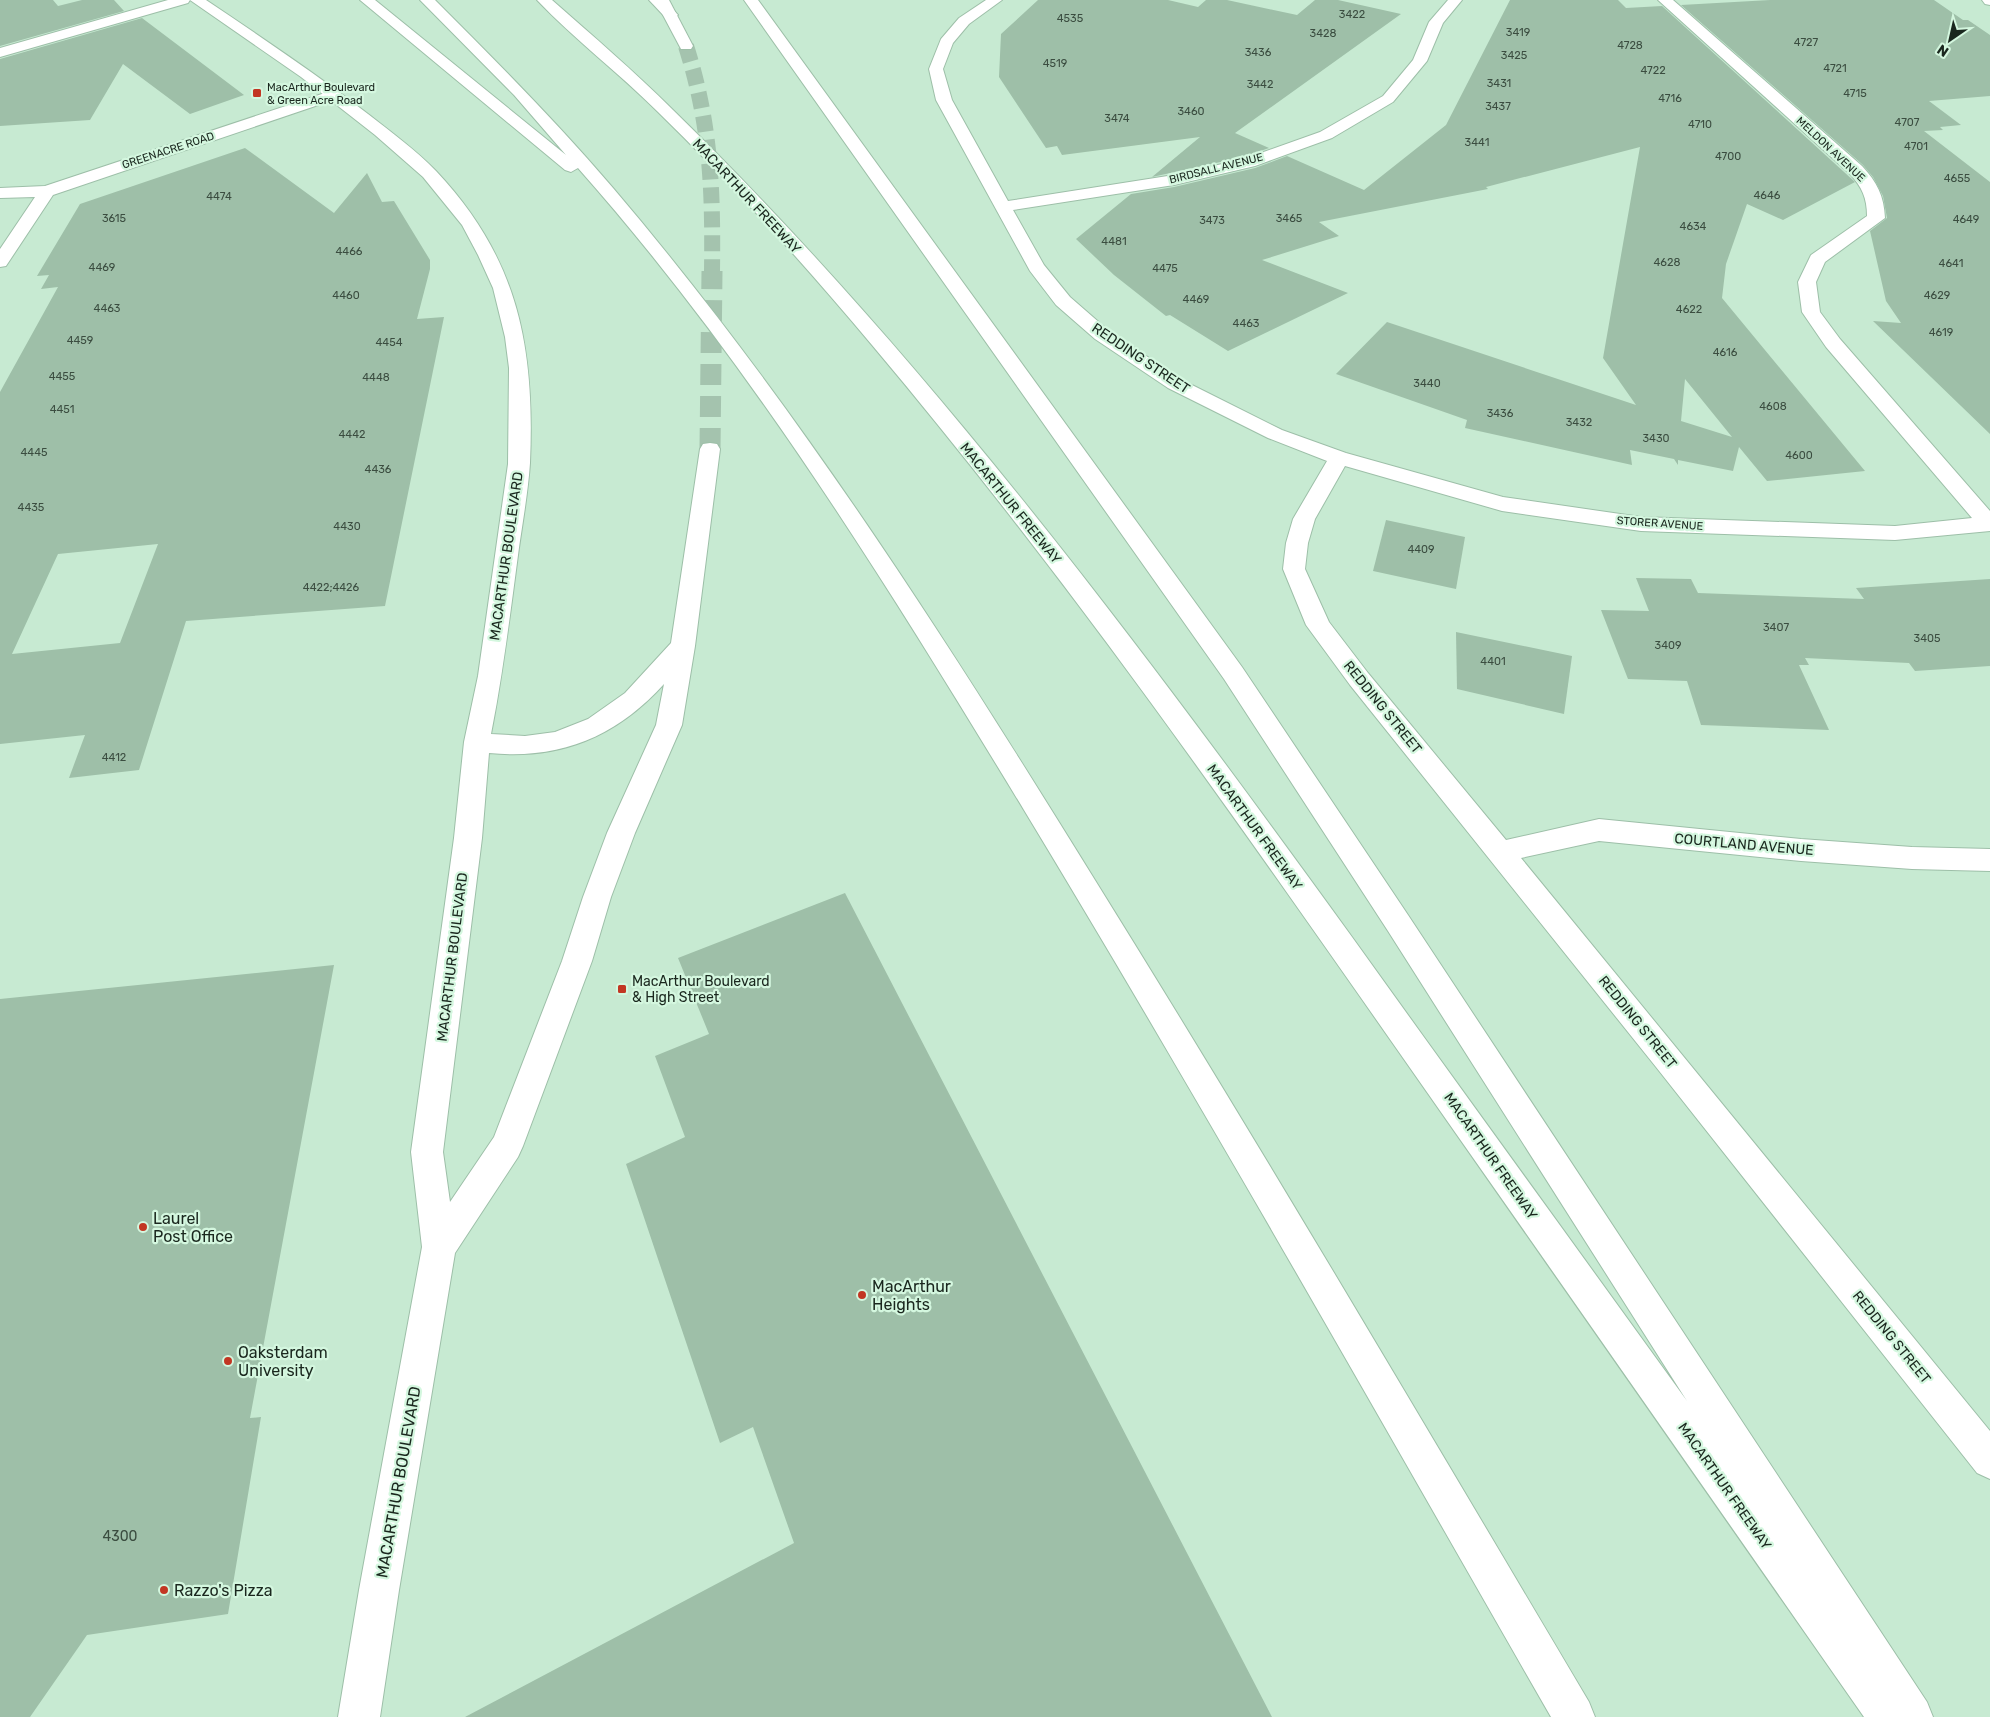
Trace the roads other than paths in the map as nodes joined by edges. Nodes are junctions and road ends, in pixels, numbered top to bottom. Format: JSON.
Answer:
{"nodes":[{"id":1,"x":183,"y":0,"type":"edge"},
{"id":2,"x":197,"y":0,"type":"edge"},
{"id":3,"x":367,"y":0,"type":"edge"},
{"id":4,"x":427,"y":0,"type":"edge"},
{"id":5,"x":544,"y":0,"type":"edge"},
{"id":6,"x":656,"y":0,"type":"edge"},
{"id":7,"x":662,"y":0,"type":"edge"},
{"id":8,"x":750,"y":0,"type":"edge"},
{"id":9,"x":995,"y":0,"type":"edge"},
{"id":10,"x":1455,"y":0,"type":"edge"},
{"id":11,"x":1665,"y":0,"type":"edge"},
{"id":12,"x":672,"y":16,"type":"junction"},
{"id":13,"x":686,"y":46,"type":"tunnel mouth"},
{"id":14,"x":0,"y":53,"type":"edge"},
{"id":15,"x":334,"y":95,"type":"junction"},
{"id":16,"x":46,"y":190,"type":"junction"},
{"id":17,"x":0,"y":194,"type":"edge"},
{"id":18,"x":1003,"y":207,"type":"junction"},
{"id":19,"x":623,"y":210,"type":"junction"},
{"id":20,"x":0,"y":262,"type":"edge"},
{"id":21,"x":710,"y":449,"type":"tunnel mouth"},
{"id":22,"x":1338,"y":458,"type":"junction"},
{"id":23,"x":1990,"y":524,"type":"edge"},
{"id":24,"x":683,"y":646,"type":"junction"},
{"id":25,"x":478,"y":742,"type":"junction"},
{"id":26,"x":1500,"y":852,"type":"junction"},
{"id":27,"x":1990,"y":860,"type":"edge"},
{"id":28,"x":439,"y":1248,"type":"junction"},
{"id":29,"x":1990,"y":1460,"type":"edge"},
{"id":30,"x":359,"y":1717,"type":"edge"},
{"id":31,"x":1574,"y":1717,"type":"edge"},
{"id":32,"x":1889,"y":1717,"type":"edge"},
{"id":33,"x":1912,"y":1717,"type":"edge"}],
"edges":[{"from":1,"to":14,"type":"main road"},
{"from":2,"to":15,"type":"main road","name":"MACARTHUR BOULEVARD"},
{"from":3,"to":19,"type":"main road"},
{"from":4,"to":19,"type":"main road"},
{"from":5,"to":32,"type":"main road","name":"MACARTHUR FREEWAY"},
{"from":6,"to":12,"type":"main road"},
{"from":7,"to":12,"type":"main road"},
{"from":8,"to":33,"type":"main road"},
{"from":9,"to":18,"type":"main road","name":"REDDING STREET"},
{"from":10,"to":18,"type":"main road","name":"BIRDSALL AVENUE"},
{"from":11,"to":23,"type":"main road","name":"MELDON AVENUE"},
{"from":12,"to":13,"type":"main road"},
{"from":15,"to":16,"type":"main road","name":"GREENACRE ROAD"},
{"from":15,"to":25,"type":"main road","name":"MACARTHUR BOULEVARD"},
{"from":16,"to":17,"type":"main road","name":"GREENACRE ROAD"},
{"from":16,"to":20,"type":"main road"},
{"from":18,"to":22,"type":"main road","name":"REDDING STREET"},
{"from":19,"to":31,"type":"main road"},
{"from":21,"to":24,"type":"main road","name":"MACARTHUR BOULEVARD"},
{"from":22,"to":23,"type":"main road","name":"STORER AVENUE"},
{"from":22,"to":26,"type":"main road","name":"REDDING STREET"},
{"from":24,"to":25,"type":"main road"},
{"from":24,"to":28,"type":"main road","name":"MACARTHUR BOULEVARD"},
{"from":25,"to":28,"type":"main road","name":"MACARTHUR BOULEVARD"},
{"from":26,"to":27,"type":"main road","name":"COURTLAND AVENUE"},
{"from":26,"to":29,"type":"main road","name":"REDDING STREET"},
{"from":28,"to":30,"type":"main road","name":"MACARTHUR BOULEVARD"}]}
